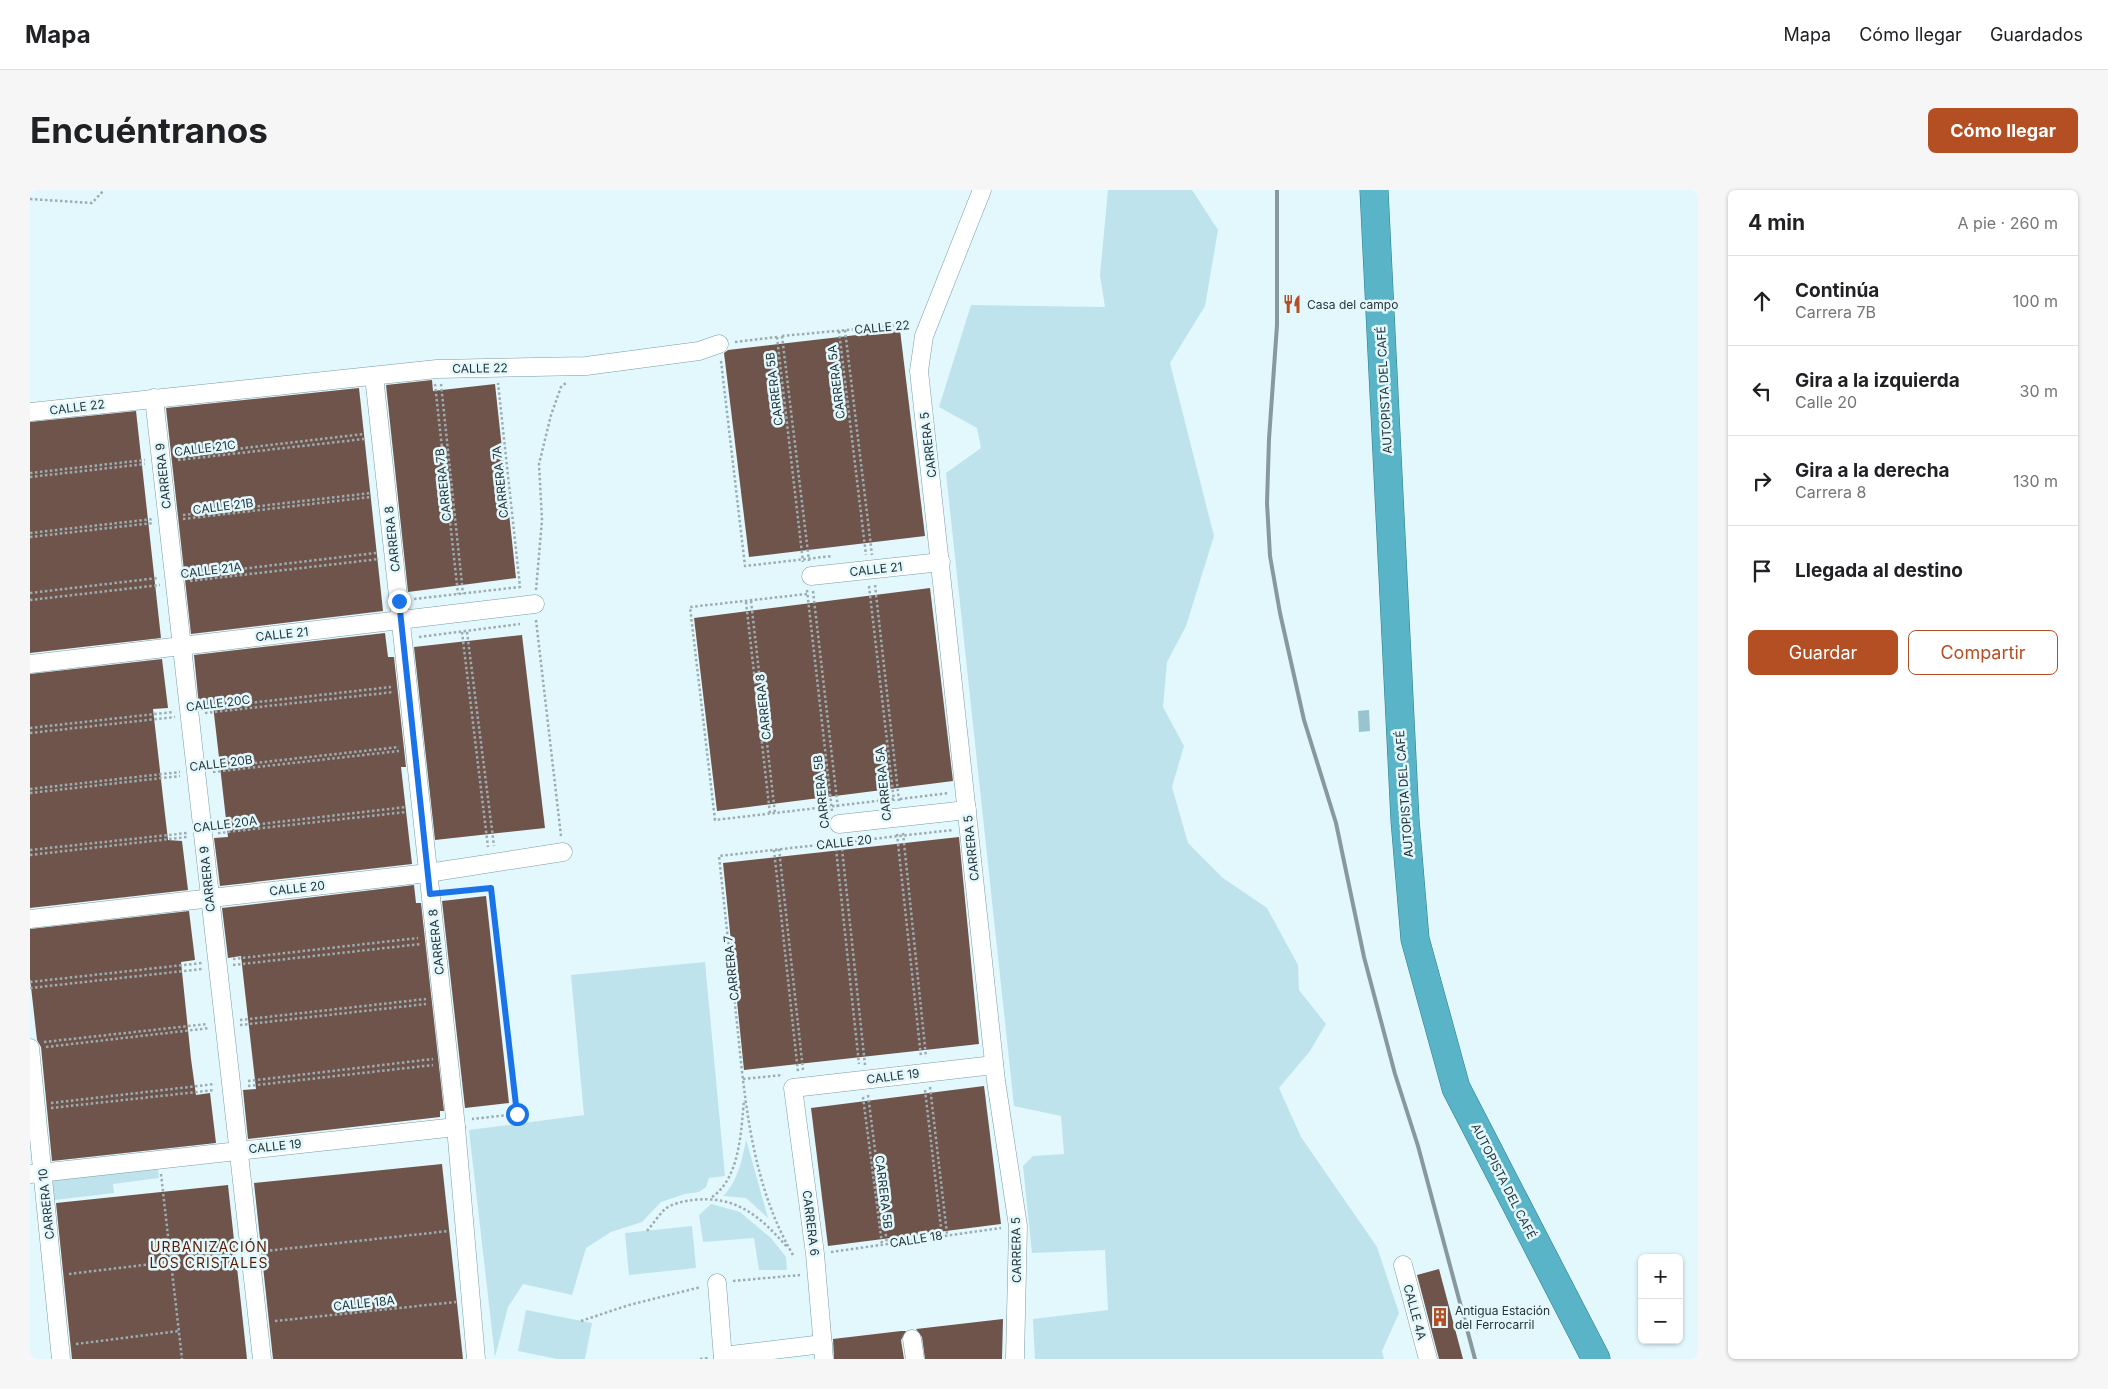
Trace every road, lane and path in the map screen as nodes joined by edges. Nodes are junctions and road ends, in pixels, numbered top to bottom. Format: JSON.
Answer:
{"nodes":[{"id":1,"x":104,"y":190,"type":"edge"},
{"id":2,"x":982,"y":190,"type":"edge"},
{"id":3,"x":1374,"y":190,"type":"edge"},
{"id":4,"x":30,"y":199,"type":"edge"},
{"id":5,"x":927,"y":329,"type":"junction"},
{"id":6,"x":845,"y":330,"type":"junction"},
{"id":7,"x":839,"y":331,"type":"junction"},
{"id":8,"x":782,"y":336,"type":"junction"},
{"id":9,"x":777,"y":337,"type":"junction"},
{"id":10,"x":719,"y":344,"type":"junction"},
{"id":11,"x":374,"y":376,"type":"junction"},
{"id":12,"x":497,"y":376,"type":"dead end"},
{"id":13,"x":435,"y":383,"type":"dead end"},
{"id":14,"x":440,"y":383,"type":"dead end"},
{"id":15,"x":154,"y":398,"type":"junction"},
{"id":16,"x":30,"y":412,"type":"edge"},
{"id":17,"x":381,"y":434,"type":"junction"},
{"id":18,"x":161,"y":460,"type":"junction"},
{"id":19,"x":30,"y":473,"type":"edge"},
{"id":20,"x":30,"y":477,"type":"edge"},
{"id":21,"x":387,"y":493,"type":"junction"},
{"id":22,"x":167,"y":519,"type":"junction"},
{"id":23,"x":30,"y":533,"type":"edge"},
{"id":24,"x":30,"y":536,"type":"edge"},
{"id":25,"x":394,"y":554,"type":"junction"},
{"id":26,"x":941,"y":562,"type":"junction"},
{"id":27,"x":745,"y":566,"type":"dead end"},
{"id":28,"x":871,"y":570,"type":"junction"},
{"id":29,"x":807,"y":576,"type":"junction"},
{"id":30,"x":174,"y":580,"type":"junction"},
{"id":31,"x":30,"y":593,"type":"edge"},
{"id":32,"x":458,"y":594,"type":"junction"},
{"id":33,"x":463,"y":594,"type":"junction"},
{"id":34,"x":30,"y":600,"type":"edge"},
{"id":35,"x":399,"y":601,"type":"junction"},
{"id":36,"x":751,"y":601,"type":"dead end"},
{"id":37,"x":746,"y":602,"type":"dead end"},
{"id":38,"x":690,"y":607,"type":"dead end"},
{"id":39,"x":536,"y":613,"type":"joint"},
{"id":40,"x":401,"y":621,"type":"junction"},
{"id":41,"x":462,"y":632,"type":"junction"},
{"id":42,"x":467,"y":632,"type":"junction"},
{"id":43,"x":403,"y":638,"type":"junction"},
{"id":44,"x":181,"y":645,"type":"junction"},
{"id":45,"x":30,"y":664,"type":"edge"},
{"id":46,"x":408,"y":687,"type":"junction"},
{"id":47,"x":189,"y":712,"type":"junction"},
{"id":48,"x":30,"y":728,"type":"edge"},
{"id":49,"x":30,"y":733,"type":"edge"},
{"id":50,"x":415,"y":747,"type":"junction"},
{"id":51,"x":195,"y":772,"type":"junction"},
{"id":52,"x":30,"y":789,"type":"edge"},
{"id":53,"x":965,"y":792,"type":"junction"},
{"id":54,"x":30,"y":793,"type":"edge"},
{"id":55,"x":894,"y":799,"type":"junction"},
{"id":56,"x":899,"y":799,"type":"junction"},
{"id":57,"x":837,"y":806,"type":"junction"},
{"id":58,"x":831,"y":807,"type":"junction"},
{"id":59,"x":421,"y":808,"type":"junction"},
{"id":60,"x":967,"y":810,"type":"junction"},
{"id":61,"x":770,"y":814,"type":"junction"},
{"id":62,"x":775,"y":814,"type":"junction"},
{"id":63,"x":899,"y":818,"type":"junction"},
{"id":64,"x":835,"y":825,"type":"junction"},
{"id":65,"x":969,"y":828,"type":"junction"},
{"id":66,"x":202,"y":833,"type":"junction"},
{"id":67,"x":898,"y":836,"type":"junction"},
{"id":68,"x":903,"y":836,"type":"junction"},
{"id":69,"x":841,"y":843,"type":"junction"},
{"id":70,"x":836,"y":844,"type":"junction"},
{"id":71,"x":30,"y":850,"type":"edge"},
{"id":72,"x":488,"y":850,"type":"dead end"},
{"id":73,"x":494,"y":850,"type":"dead end"},
{"id":74,"x":774,"y":850,"type":"junction"},
{"id":75,"x":779,"y":850,"type":"junction"},
{"id":76,"x":563,"y":852,"type":"dead end"},
{"id":77,"x":30,"y":855,"type":"edge"},
{"id":78,"x":718,"y":856,"type":"joint"},
{"id":79,"x":428,"y":873,"type":"junction"},
{"id":80,"x":430,"y":894,"type":"junction"},
{"id":81,"x":209,"y":898,"type":"junction"},
{"id":82,"x":30,"y":919,"type":"edge"},
{"id":83,"x":30,"y":1048,"type":"edge"},
{"id":84,"x":994,"y":1065,"type":"junction"},
{"id":85,"x":925,"y":1072,"type":"junction"},
{"id":86,"x":864,"y":1079,"type":"junction"},
{"id":87,"x":798,"y":1087,"type":"junction"},
{"id":88,"x":745,"y":1096,"type":"junction"},
{"id":89,"x":456,"y":1126,"type":"junction"},
{"id":90,"x":238,"y":1150,"type":"junction"},
{"id":91,"x":159,"y":1159,"type":"junction"},
{"id":92,"x":36,"y":1174,"type":"edge"},
{"id":93,"x":712,"y":1198,"type":"junction"},
{"id":94,"x":1018,"y":1226,"type":"junction"},
{"id":95,"x":647,"y":1231,"type":"dead end"},
{"id":96,"x":947,"y":1234,"type":"junction"},
{"id":97,"x":942,"y":1236,"type":"junction"},
{"id":98,"x":882,"y":1244,"type":"junction"},
{"id":99,"x":887,"y":1244,"type":"junction"},
{"id":100,"x":793,"y":1254,"type":"junction"},
{"id":101,"x":815,"y":1254,"type":"junction"},
{"id":102,"x":1403,"y":1264,"type":"dead end"},
{"id":103,"x":816,"y":1273,"type":"junction"},
{"id":104,"x":717,"y":1283,"type":"junction"},
{"id":105,"x":471,"y":1300,"type":"junction"},
{"id":106,"x":581,"y":1321,"type":"dead end"},
{"id":107,"x":258,"y":1323,"type":"junction"},
{"id":108,"x":179,"y":1331,"type":"junction"},
{"id":109,"x":912,"y":1339,"type":"dead end"},
{"id":110,"x":61,"y":1352,"type":"edge"},
{"id":111,"x":823,"y":1352,"type":"edge"},
{"id":112,"x":723,"y":1357,"type":"edge"},
{"id":113,"x":182,"y":1359,"type":"edge"},
{"id":114,"x":262,"y":1359,"type":"edge"},
{"id":115,"x":476,"y":1359,"type":"edge"},
{"id":116,"x":914,"y":1359,"type":"edge"},
{"id":117,"x":1015,"y":1359,"type":"edge"},
{"id":118,"x":1428,"y":1359,"type":"edge"},
{"id":119,"x":1596,"y":1359,"type":"edge"}],
"edges":[{"from":1,"to":4,"type":"path"},
{"from":2,"to":5,"type":"street","name":"CARRERA 5"},
{"from":3,"to":119,"type":"highway","name":"AUTOPISTA DEL CAFÉ"},
{"from":5,"to":6,"type":"path","name":"CALLE 22"},
{"from":5,"to":26,"type":"street","name":"CARRERA 5"},
{"from":6,"to":7,"type":"path","name":"CALLE 22"},
{"from":6,"to":28,"type":"path","name":"CARRERA 5A"},
{"from":7,"to":8,"type":"path","name":"CALLE 22"},
{"from":7,"to":28,"type":"path","name":"CARRERA 5A"},
{"from":8,"to":9,"type":"path","name":"CALLE 22"},
{"from":8,"to":29,"type":"path","name":"CARRERA 5B"},
{"from":9,"to":10,"type":"path","name":"CALLE 22"},
{"from":9,"to":29,"type":"path","name":"CARRERA 5B"},
{"from":10,"to":11,"type":"street","name":"CALLE 22"},
{"from":10,"to":27,"type":"path"},
{"from":11,"to":15,"type":"street","name":"CALLE 22"},
{"from":11,"to":17,"type":"street","name":"CARRERA 8"},
{"from":12,"to":33,"type":"path","name":"CARRERA 7A"},
{"from":13,"to":32,"type":"path","name":"CARRERA 7B"},
{"from":14,"to":33,"type":"path","name":"CARRERA 7B"},
{"from":15,"to":16,"type":"street","name":"CALLE 22"},
{"from":15,"to":18,"type":"street","name":"CARRERA 9"},
{"from":17,"to":18,"type":"path","name":"CALLE 21C"},
{"from":17,"to":21,"type":"street","name":"CARRERA 8"},
{"from":18,"to":19,"type":"path","name":"CALLE 21C"},
{"from":18,"to":20,"type":"path","name":"CALLE 21C"},
{"from":18,"to":22,"type":"street","name":"CARRERA 9"},
{"from":21,"to":22,"type":"path","name":"CALLE 21B"},
{"from":21,"to":25,"type":"street","name":"CARRERA 8"},
{"from":22,"to":23,"type":"path","name":"CALLE 21B"},
{"from":22,"to":24,"type":"path","name":"CALLE 21B"},
{"from":22,"to":30,"type":"street","name":"CARRERA 9"},
{"from":25,"to":30,"type":"path","name":"CALLE 21A"},
{"from":25,"to":30,"type":"path","name":"CALLE 21A"},
{"from":25,"to":35,"type":"street","name":"CARRERA 8"},
{"from":26,"to":28,"type":"street","name":"CALLE 21"},
{"from":26,"to":53,"type":"street","name":"CARRERA 5"},
{"from":28,"to":29,"type":"street","name":"CALLE 21"},
{"from":28,"to":55,"type":"path","name":"CARRERA 5A"},
{"from":28,"to":56,"type":"path","name":"CARRERA 5A"},
{"from":29,"to":57,"type":"path","name":"CARRERA 5B"},
{"from":29,"to":58,"type":"path","name":"CARRERA 5B"},
{"from":30,"to":31,"type":"path","name":"CALLE 21A"},
{"from":30,"to":34,"type":"path","name":"CALLE 21A"},
{"from":30,"to":44,"type":"street","name":"CARRERA 9"},
{"from":32,"to":33,"type":"path"},
{"from":32,"to":35,"type":"path"},
{"from":35,"to":40,"type":"street","name":"CARRERA 8"},
{"from":36,"to":62,"type":"path","name":"CARRERA 8"},
{"from":37,"to":61,"type":"path","name":"CARRERA 8"},
{"from":38,"to":61,"type":"path"},
{"from":39,"to":40,"type":"street","name":"CALLE 21"},
{"from":39,"to":42,"type":"path"},
{"from":40,"to":43,"type":"street","name":"CARRERA 8"},
{"from":40,"to":44,"type":"street","name":"CALLE 21"},
{"from":41,"to":42,"type":"path"},
{"from":41,"to":43,"type":"path"},
{"from":41,"to":72,"type":"path"},
{"from":42,"to":73,"type":"path"},
{"from":43,"to":46,"type":"street","name":"CARRERA 8"},
{"from":44,"to":45,"type":"street","name":"CALLE 21"},
{"from":44,"to":47,"type":"street","name":"CARRERA 9"},
{"from":46,"to":47,"type":"path","name":"CALLE 20C"},
{"from":46,"to":50,"type":"street","name":"CARRERA 8"},
{"from":47,"to":48,"type":"path","name":"CALLE 20C"},
{"from":47,"to":49,"type":"path","name":"CALLE 20C"},
{"from":47,"to":51,"type":"street","name":"CARRERA 9"},
{"from":50,"to":51,"type":"path","name":"CALLE 20B"},
{"from":50,"to":59,"type":"street","name":"CARRERA 8"},
{"from":51,"to":52,"type":"path","name":"CALLE 20B"},
{"from":51,"to":54,"type":"path","name":"CALLE 20B"},
{"from":51,"to":66,"type":"street","name":"CARRERA 9"},
{"from":53,"to":56,"type":"path"},
{"from":53,"to":60,"type":"street","name":"CARRERA 5"},
{"from":55,"to":56,"type":"path"},
{"from":55,"to":57,"type":"path"},
{"from":55,"to":63,"type":"path","name":"CARRERA 5A"},
{"from":56,"to":63,"type":"path","name":"CARRERA 5A"},
{"from":57,"to":58,"type":"path"},
{"from":57,"to":64,"type":"path","name":"CARRERA 5B"},
{"from":58,"to":62,"type":"path"},
{"from":58,"to":64,"type":"path","name":"CARRERA 5B"},
{"from":59,"to":66,"type":"path","name":"CALLE 20A"},
{"from":59,"to":79,"type":"street","name":"CARRERA 8"},
{"from":60,"to":63,"type":"street","name":"CALLE 20"},
{"from":60,"to":65,"type":"street","name":"CARRERA 5"},
{"from":61,"to":62,"type":"path"},
{"from":63,"to":64,"type":"street","name":"CALLE 20"},
{"from":63,"to":67,"type":"path","name":"CARRERA 5A"},
{"from":63,"to":68,"type":"path","name":"CARRERA 5A"},
{"from":64,"to":69,"type":"path","name":"CARRERA 5B"},
{"from":64,"to":70,"type":"path","name":"CARRERA 5B"},
{"from":65,"to":68,"type":"path","name":"CALLE 20"},
{"from":65,"to":84,"type":"street","name":"CARRERA 5"},
{"from":66,"to":71,"type":"path","name":"CALLE 20A"},
{"from":66,"to":77,"type":"path","name":"CALLE 20A"},
{"from":66,"to":81,"type":"street","name":"CARRERA 9"},
{"from":67,"to":68,"type":"path","name":"CALLE 20"},
{"from":67,"to":69,"type":"path","name":"CALLE 20"},
{"from":67,"to":85,"type":"path","name":"CARRERA 5A"},
{"from":68,"to":85,"type":"path","name":"CARRERA 5A"},
{"from":69,"to":70,"type":"path","name":"CALLE 20"},
{"from":69,"to":86,"type":"path","name":"CARRERA 5B"},
{"from":70,"to":75,"type":"path","name":"CALLE 20"},
{"from":70,"to":86,"type":"path","name":"CARRERA 5B"},
{"from":74,"to":75,"type":"path","name":"CALLE 20"},
{"from":74,"to":78,"type":"path","name":"CALLE 20"},
{"from":74,"to":87,"type":"path"},
{"from":75,"to":87,"type":"path"},
{"from":76,"to":79,"type":"street","name":"CALLE 20"},
{"from":78,"to":88,"type":"path","name":"CARRERA 7"},
{"from":79,"to":80,"type":"street","name":"CARRERA 8"},
{"from":79,"to":81,"type":"street","name":"CALLE 20"},
{"from":80,"to":89,"type":"street","name":"CARRERA 8"},
{"from":80,"to":89,"type":"path"},
{"from":81,"to":82,"type":"street","name":"CALLE 20"},
{"from":81,"to":90,"type":"street","name":"CARRERA 9"},
{"from":83,"to":92,"type":"street","name":"CARRERA 10"},
{"from":84,"to":85,"type":"street","name":"CALLE 19"},
{"from":84,"to":94,"type":"street","name":"CARRERA 5"},
{"from":85,"to":86,"type":"street","name":"CALLE 19"},
{"from":85,"to":96,"type":"path","name":"CARRERA 5A"},
{"from":85,"to":97,"type":"path","name":"CARRERA 5A"},
{"from":86,"to":87,"type":"street","name":"CALLE 19"},
{"from":86,"to":98,"type":"path","name":"CARRERA 5B"},
{"from":86,"to":99,"type":"path","name":"CARRERA 5B"},
{"from":87,"to":101,"type":"street","name":"CARRERA 6"},
{"from":88,"to":93,"type":"path"},
{"from":88,"to":100,"type":"path"},
{"from":89,"to":90,"type":"street","name":"CALLE 19"},
{"from":89,"to":105,"type":"street","name":"CARRERA 8"},
{"from":90,"to":91,"type":"street","name":"CALLE 19"},
{"from":90,"to":107,"type":"street","name":"CARRERA 9"},
{"from":91,"to":92,"type":"street","name":"CALLE 19"},
{"from":91,"to":108,"type":"path"},
{"from":92,"to":110,"type":"street","name":"CARRERA 10"},
{"from":93,"to":95,"type":"path"},
{"from":93,"to":100,"type":"path"},
{"from":94,"to":96,"type":"path","name":"CALLE 18"},
{"from":94,"to":117,"type":"street","name":"CARRERA 5"},
{"from":96,"to":97,"type":"path","name":"CALLE 18"},
{"from":97,"to":99,"type":"path","name":"CALLE 18"},
{"from":98,"to":99,"type":"path","name":"CALLE 18"},
{"from":98,"to":101,"type":"path","name":"CALLE 18"},
{"from":100,"to":103,"type":"path"},
{"from":101,"to":103,"type":"street","name":"CARRERA 6"},
{"from":102,"to":118,"type":"street","name":"CALLE 4A"},
{"from":103,"to":104,"type":"path"},
{"from":103,"to":111,"type":"street","name":"CARRERA 6"},
{"from":104,"to":106,"type":"path"},
{"from":104,"to":112,"type":"street"},
{"from":105,"to":107,"type":"path","name":"CALLE 18A"},
{"from":105,"to":115,"type":"street","name":"CARRERA 8"},
{"from":107,"to":114,"type":"street","name":"CARRERA 9"},
{"from":108,"to":110,"type":"path"},
{"from":108,"to":113,"type":"path"},
{"from":109,"to":116,"type":"street"},
{"from":111,"to":112,"type":"street"}]}
